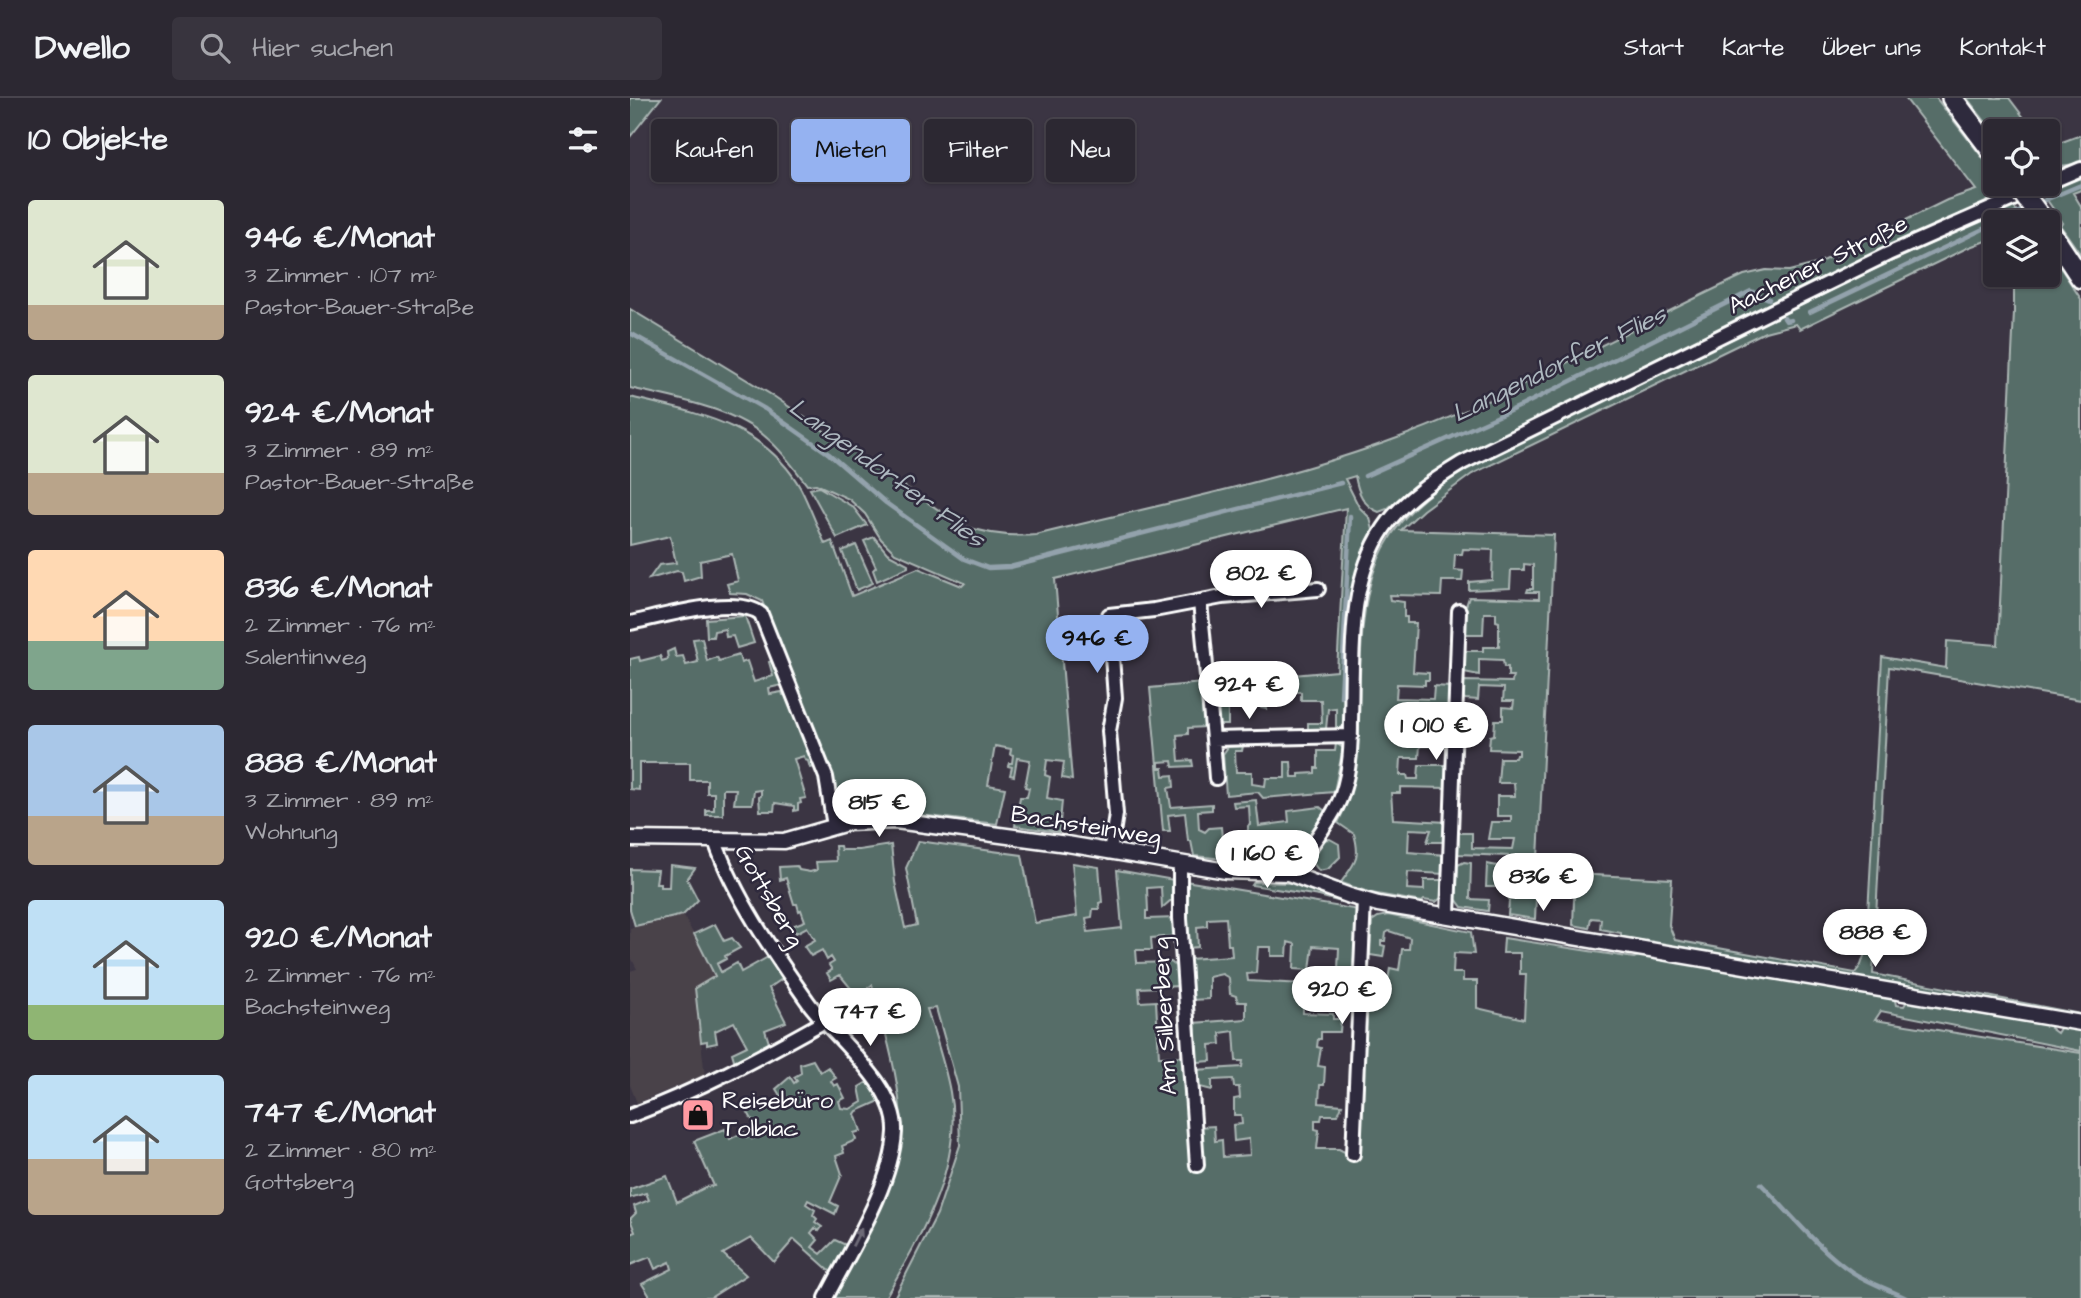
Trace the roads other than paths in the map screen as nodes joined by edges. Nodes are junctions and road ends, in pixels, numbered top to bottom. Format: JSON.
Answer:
{"nodes":[{"id":1,"x":1952,"y":98,"type":"edge"},
{"id":2,"x":1983,"y":139,"type":"edge"},
{"id":3,"x":2081,"y":169,"type":"edge"},
{"id":4,"x":2060,"y":178,"type":"edge"},
{"id":5,"x":2020,"y":196,"type":"edge"},
{"id":6,"x":2060,"y":246,"type":"edge"},
{"id":7,"x":2081,"y":278,"type":"edge"},
{"id":8,"x":1318,"y":589,"type":"dead end"},
{"id":9,"x":1200,"y":601,"type":"junction"},
{"id":10,"x":1459,"y":611,"type":"dead end"},
{"id":11,"x":630,"y":623,"type":"edge"},
{"id":12,"x":1351,"y":736,"type":"junction"},
{"id":13,"x":1213,"y":739,"type":"junction"},
{"id":14,"x":1216,"y":778,"type":"dead end"},
{"id":15,"x":834,"y":826,"type":"junction"},
{"id":16,"x":630,"y":839,"type":"edge"},
{"id":17,"x":715,"y":841,"type":"junction"},
{"id":18,"x":1110,"y":852,"type":"junction"},
{"id":19,"x":1180,"y":864,"type":"junction"},
{"id":20,"x":1288,"y":873,"type":"junction"},
{"id":21,"x":1364,"y":900,"type":"junction"},
{"id":22,"x":1448,"y":915,"type":"junction"},
{"id":23,"x":823,"y":1022,"type":"junction"},
{"id":24,"x":2081,"y":1023,"type":"edge"},
{"id":25,"x":630,"y":1116,"type":"edge"},
{"id":26,"x":1353,"y":1154,"type":"dead end"},
{"id":27,"x":1197,"y":1165,"type":"dead end"},
{"id":28,"x":827,"y":1298,"type":"edge"}],
"edges":[{"from":1,"to":2,"type":"main road"},
{"from":3,"to":4,"type":"street","name":"Aachener Straße"},
{"from":5,"to":12,"type":"street","name":"Aachener Straße"},
{"from":6,"to":7,"type":"main road"},
{"from":8,"to":9,"type":"street"},
{"from":9,"to":13,"type":"street"},
{"from":9,"to":18,"type":"street"},
{"from":10,"to":22,"type":"street"},
{"from":11,"to":15,"type":"street"},
{"from":12,"to":13,"type":"street"},
{"from":12,"to":20,"type":"street","name":"Aachener Straße"},
{"from":13,"to":14,"type":"street"},
{"from":15,"to":17,"type":"street","name":"Bachsteinweg"},
{"from":15,"to":18,"type":"street","name":"Bachsteinweg"},
{"from":16,"to":17,"type":"street","name":"Bachsteinweg"},
{"from":17,"to":23,"type":"street","name":"Gottsberg"},
{"from":18,"to":19,"type":"street","name":"Bachsteinweg"},
{"from":19,"to":20,"type":"street","name":"Bachsteinweg"},
{"from":19,"to":27,"type":"street","name":"Am Silberberg"},
{"from":20,"to":21,"type":"street","name":"Bachsteinweg"},
{"from":21,"to":22,"type":"street","name":"Bachsteinweg"},
{"from":21,"to":26,"type":"street"},
{"from":22,"to":24,"type":"street","name":"Bachsteinweg"},
{"from":23,"to":25,"type":"street"},
{"from":28,"to":23,"type":"street","name":"Gottsberg","one_way":true}]}
